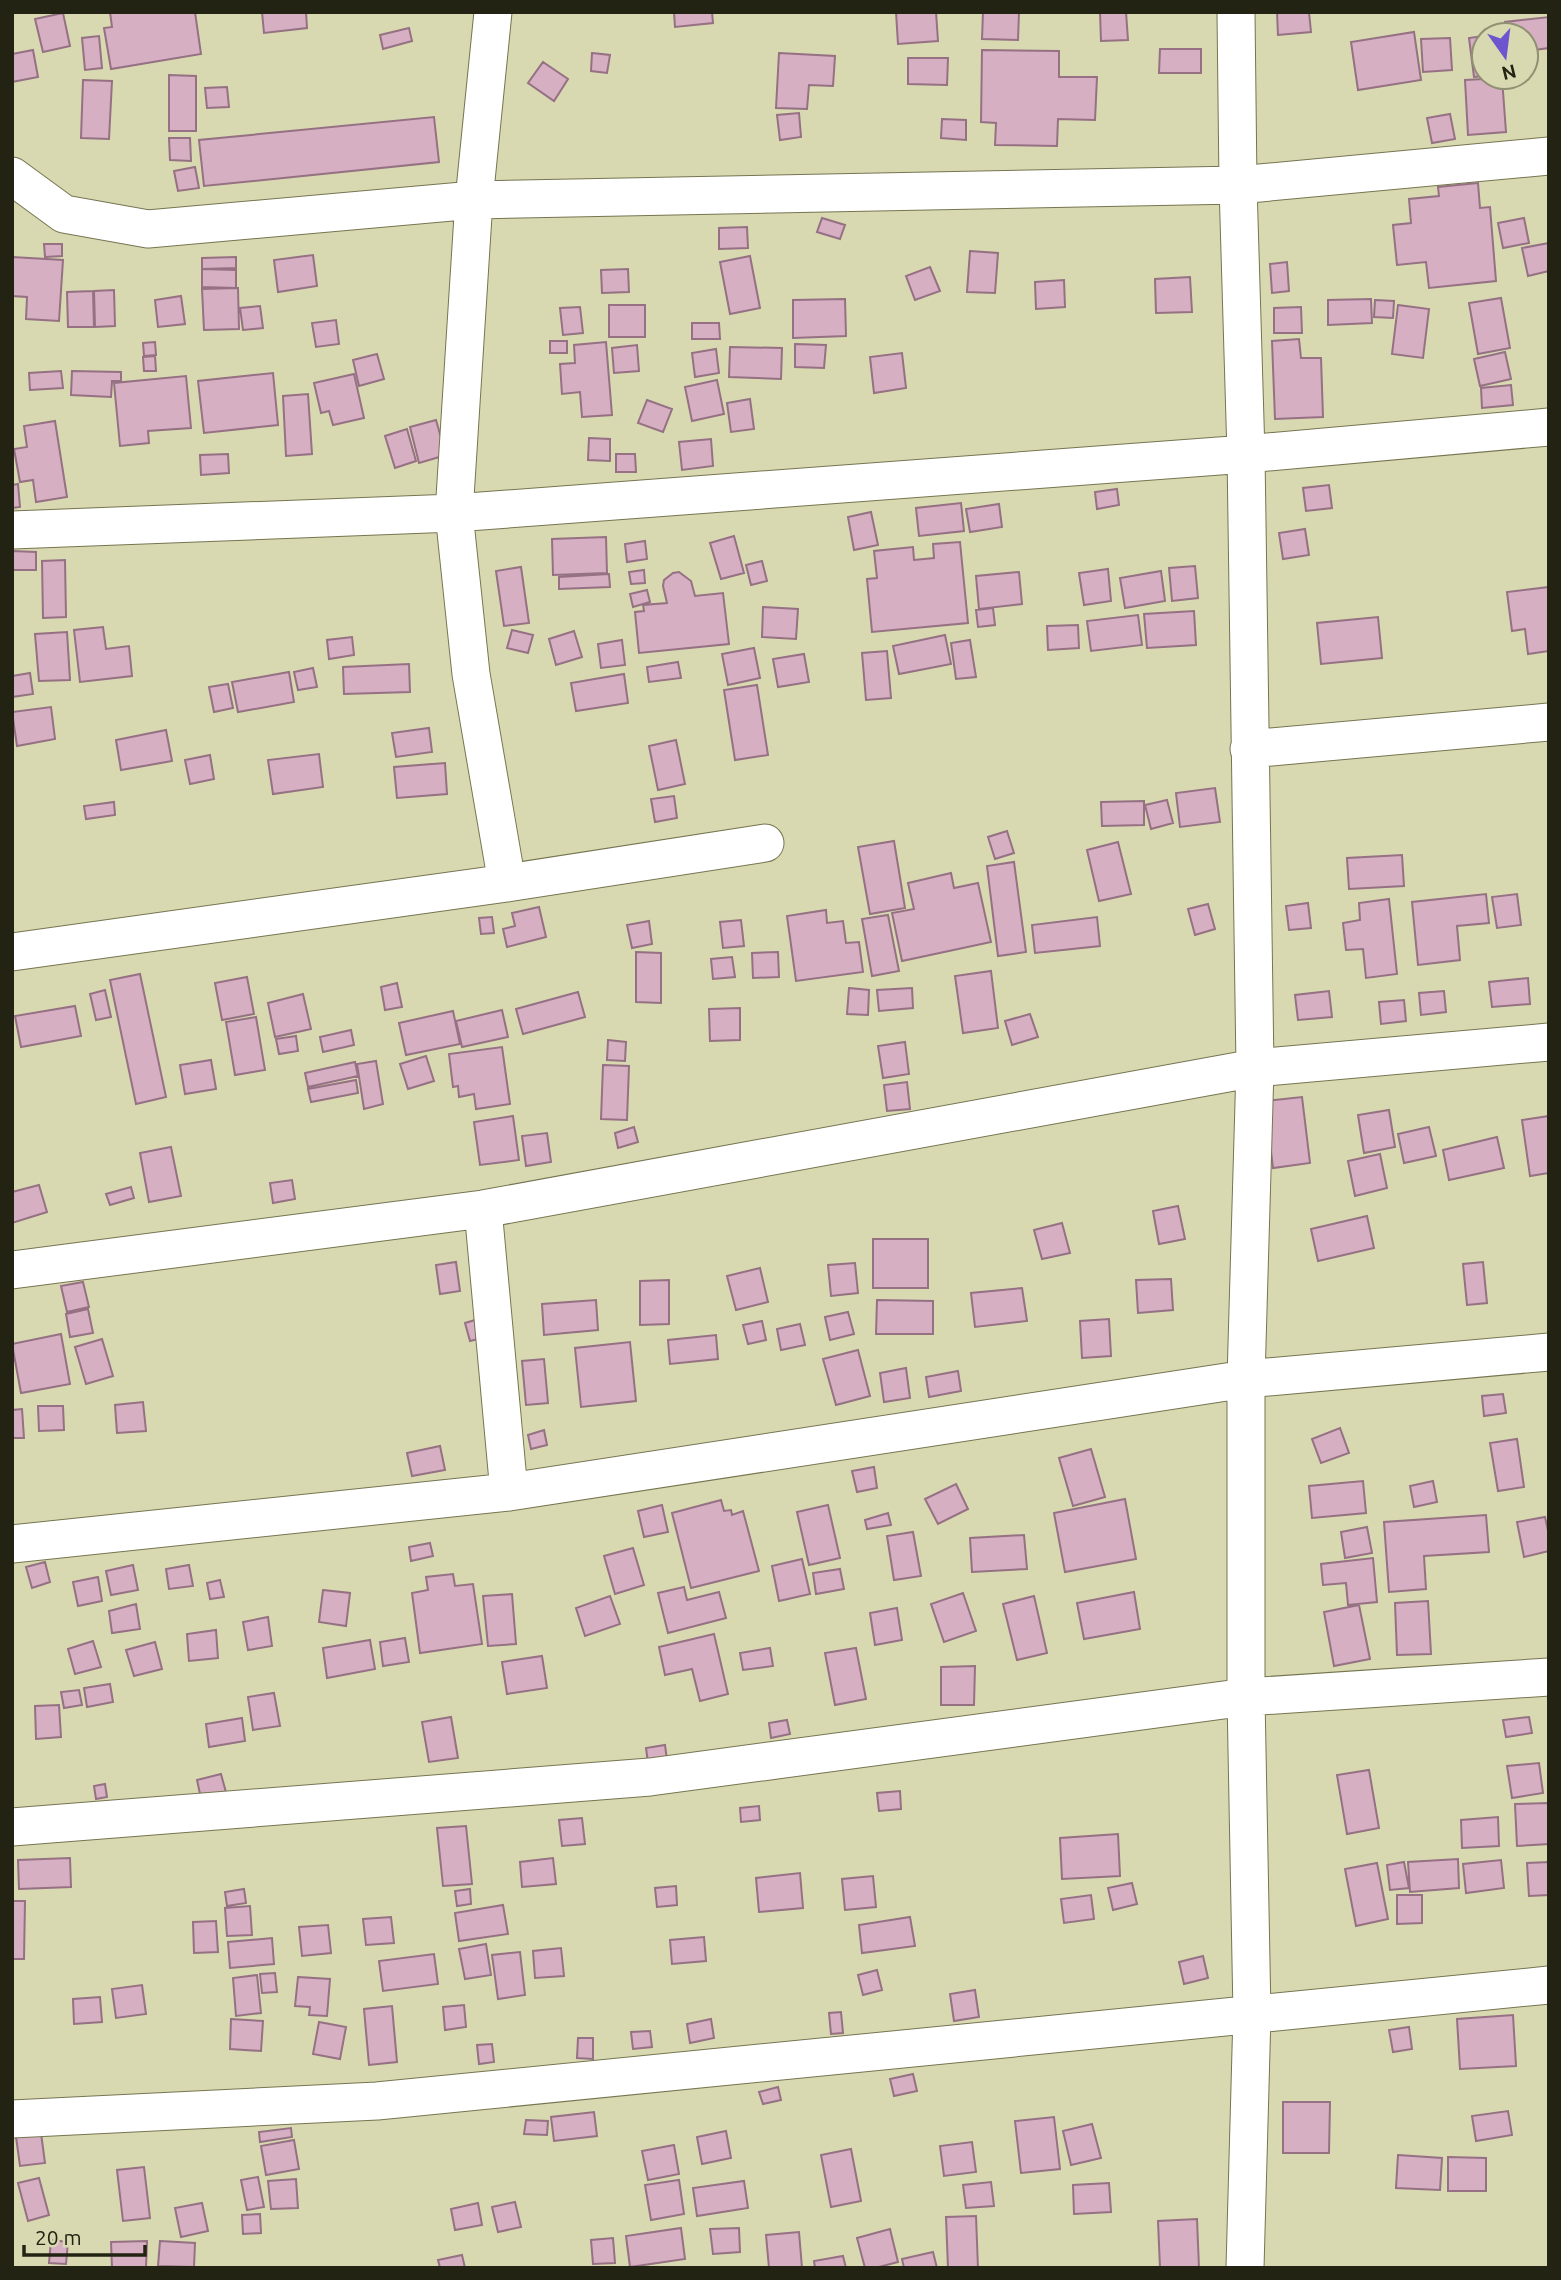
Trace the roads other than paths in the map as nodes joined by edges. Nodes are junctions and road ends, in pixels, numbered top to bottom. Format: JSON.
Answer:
{"nodes":[{"id":1,"x":493,"y":12,"type":"edge"},
{"id":2,"x":1236,"y":12,"type":"edge"},
{"id":3,"x":1549,"y":156,"type":"edge"},
{"id":4,"x":12,"y":176,"type":"edge"},
{"id":5,"x":1238,"y":185,"type":"junction"},
{"id":6,"x":474,"y":200,"type":"junction"},
{"id":7,"x":1549,"y":426,"type":"edge"},
{"id":8,"x":1246,"y":454,"type":"junction"},
{"id":9,"x":454,"y":513,"type":"junction"},
{"id":10,"x":12,"y":530,"type":"edge"},
{"id":11,"x":1549,"y":722,"type":"edge"},
{"id":12,"x":1249,"y":749,"type":"junction"},
{"id":13,"x":765,"y":843,"type":"dead end"},
{"id":14,"x":507,"y":883,"type":"junction"},
{"id":15,"x":12,"y":953,"type":"edge"},
{"id":16,"x":1549,"y":1042,"type":"edge"},
{"id":17,"x":1255,"y":1068,"type":"junction"},
{"id":18,"x":483,"y":1209,"type":"junction"},
{"id":19,"x":12,"y":1270,"type":"edge"},
{"id":20,"x":1549,"y":1352,"type":"edge"},
{"id":21,"x":1246,"y":1379,"type":"junction"},
{"id":22,"x":509,"y":1492,"type":"junction"},
{"id":23,"x":12,"y":1544,"type":"edge"},
{"id":24,"x":1549,"y":1677,"type":"edge"},
{"id":25,"x":1246,"y":1697,"type":"junction"},
{"id":26,"x":12,"y":1827,"type":"edge"},
{"id":27,"x":1549,"y":1985,"type":"edge"},
{"id":28,"x":1252,"y":2014,"type":"junction"},
{"id":29,"x":12,"y":2119,"type":"edge"},
{"id":30,"x":1245,"y":2268,"type":"edge"}],
"edges":[{"from":1,"to":6,"type":"street"},
{"from":2,"to":5,"type":"street"},
{"from":3,"to":5,"type":"street"},
{"from":4,"to":6,"type":"street"},
{"from":5,"to":6,"type":"street"},
{"from":5,"to":8,"type":"street"},
{"from":6,"to":9,"type":"street"},
{"from":7,"to":8,"type":"street"},
{"from":8,"to":9,"type":"street"},
{"from":8,"to":12,"type":"street"},
{"from":9,"to":10,"type":"street"},
{"from":9,"to":14,"type":"street"},
{"from":11,"to":12,"type":"street"},
{"from":12,"to":17,"type":"street"},
{"from":13,"to":14,"type":"street"},
{"from":14,"to":15,"type":"street"},
{"from":16,"to":17,"type":"street"},
{"from":17,"to":18,"type":"street"},
{"from":17,"to":21,"type":"street"},
{"from":18,"to":19,"type":"street"},
{"from":18,"to":22,"type":"street"},
{"from":20,"to":21,"type":"street"},
{"from":21,"to":22,"type":"street"},
{"from":21,"to":25,"type":"street"},
{"from":22,"to":23,"type":"street"},
{"from":24,"to":25,"type":"street"},
{"from":25,"to":26,"type":"street"},
{"from":25,"to":28,"type":"street"},
{"from":27,"to":28,"type":"street"},
{"from":28,"to":29,"type":"street"},
{"from":28,"to":30,"type":"street"}]}
